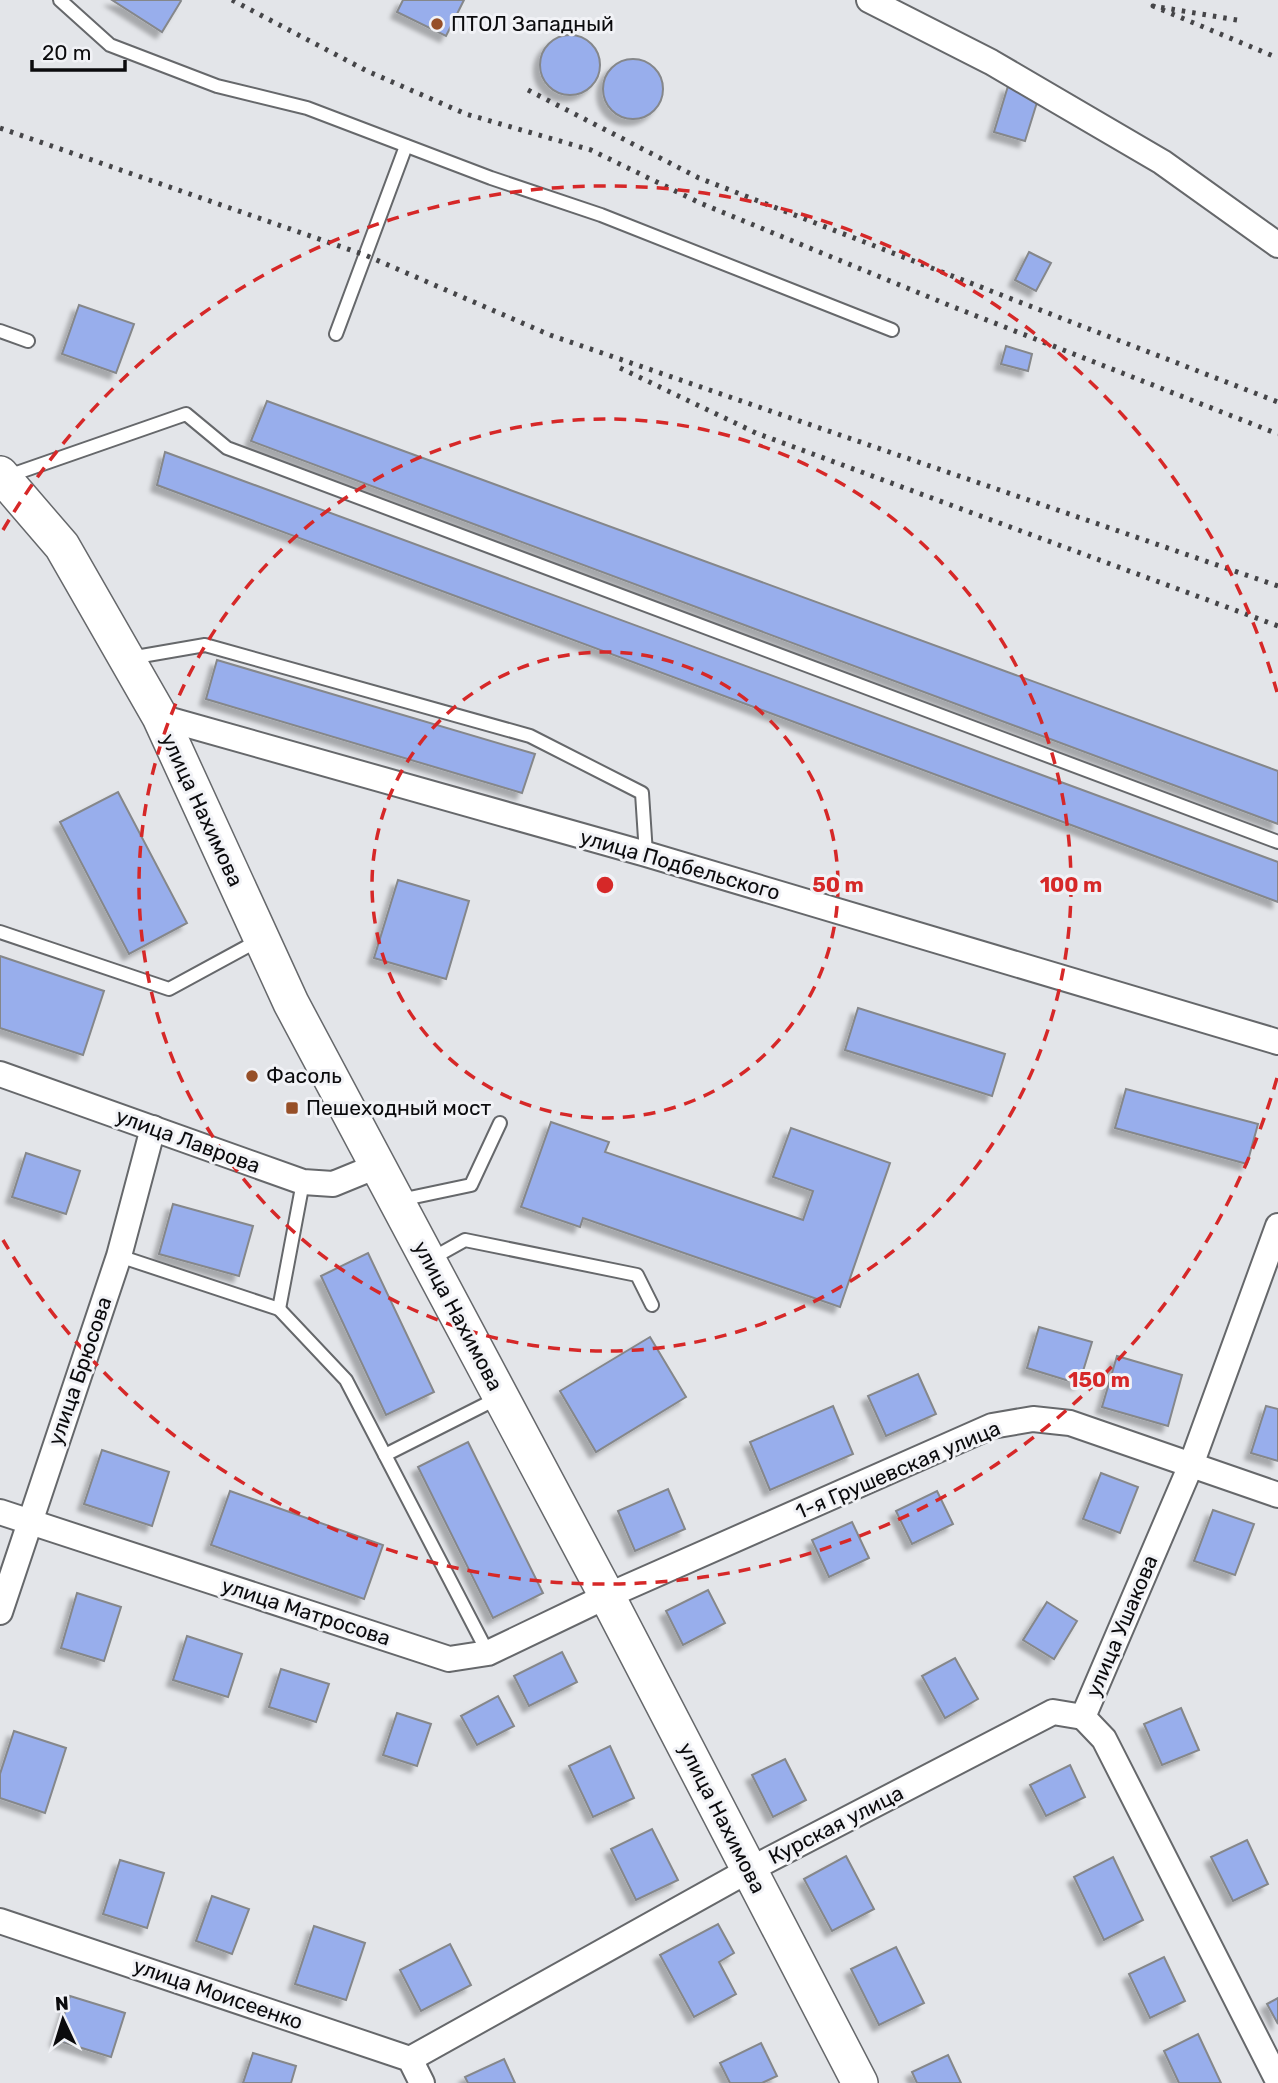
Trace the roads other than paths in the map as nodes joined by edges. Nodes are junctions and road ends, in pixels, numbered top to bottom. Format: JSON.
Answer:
{"nodes":[{"id":1,"x":60,"y":0,"type":"edge"},
{"id":2,"x":869,"y":0,"type":"edge"},
{"id":3,"x":406,"y":146,"type":"junction"},
{"id":4,"x":1278,"y":245,"type":"edge"},
{"id":5,"x":892,"y":330,"type":"dead end"},
{"id":6,"x":0,"y":331,"type":"edge"},
{"id":7,"x":336,"y":334,"type":"dead end"},
{"id":8,"x":28,"y":341,"type":"dead end"},
{"id":9,"x":2,"y":476,"type":"edge"},
{"id":10,"x":127,"y":659,"type":"junction"},
{"id":11,"x":160,"y":717,"type":"junction"},
{"id":12,"x":1278,"y":842,"type":"edge"},
{"id":13,"x":646,"y":854,"type":"junction"},
{"id":14,"x":0,"y":932,"type":"edge"},
{"id":15,"x":262,"y":939,"type":"junction"},
{"id":16,"x":1278,"y":1042,"type":"edge"},
{"id":17,"x":0,"y":1074,"type":"edge"},
{"id":18,"x":500,"y":1123,"type":"dead end"},
{"id":19,"x":153,"y":1128,"type":"junction"},
{"id":20,"x":377,"y":1166,"type":"junction"},
{"id":21,"x":303,"y":1182,"type":"junction"},
{"id":22,"x":396,"y":1201,"type":"junction"},
{"id":23,"x":1278,"y":1226,"type":"edge"},
{"id":24,"x":119,"y":1256,"type":"junction"},
{"id":25,"x":428,"y":1261,"type":"junction"},
{"id":26,"x":652,"y":1305,"type":"dead end"},
{"id":27,"x":279,"y":1309,"type":"junction"},
{"id":28,"x":501,"y":1397,"type":"junction"},
{"id":29,"x":385,"y":1455,"type":"junction"},
{"id":30,"x":1191,"y":1465,"type":"junction"},
{"id":31,"x":1278,"y":1495,"type":"edge"},
{"id":32,"x":0,"y":1512,"type":"edge"},
{"id":33,"x":29,"y":1521,"type":"junction"},
{"id":34,"x":607,"y":1596,"type":"junction"},
{"id":35,"x":0,"y":1612,"type":"edge"},
{"id":36,"x":488,"y":1653,"type":"junction"},
{"id":37,"x":1083,"y":1717,"type":"junction"},
{"id":38,"x":749,"y":1870,"type":"junction"},
{"id":39,"x":0,"y":1921,"type":"edge"},
{"id":40,"x":410,"y":2059,"type":"junction"},
{"id":41,"x":1278,"y":2081,"type":"edge"},
{"id":42,"x":422,"y":2083,"type":"edge"},
{"id":43,"x":860,"y":2083,"type":"edge"}],
"edges":[{"from":1,"to":3,"type":"lane"},
{"from":2,"to":4,"type":"street"},
{"from":3,"to":5,"type":"lane"},
{"from":3,"to":7,"type":"lane"},
{"from":6,"to":8,"type":"lane"},
{"from":9,"to":10,"type":"street","name":"улица Нахимова"},
{"from":9,"to":12,"type":"lane"},
{"from":10,"to":11,"type":"street","name":"улица Нахимова"},
{"from":10,"to":13,"type":"lane"},
{"from":11,"to":13,"type":"street","name":"улица Подбельского"},
{"from":11,"to":15,"type":"street","name":"улица Нахимова"},
{"from":13,"to":16,"type":"street","name":"улица Подбельского"},
{"from":14,"to":15,"type":"lane"},
{"from":15,"to":20,"type":"street","name":"улица Нахимова"},
{"from":17,"to":19,"type":"street","name":"улица Лаврова"},
{"from":18,"to":22,"type":"lane"},
{"from":19,"to":21,"type":"street","name":"улица Лаврова"},
{"from":19,"to":24,"type":"street","name":"улица Брюсова"},
{"from":20,"to":21,"type":"street","name":"улица Лаврова"},
{"from":20,"to":22,"type":"street","name":"улица Нахимова"},
{"from":21,"to":27,"type":"lane"},
{"from":22,"to":25,"type":"street","name":"улица Нахимова"},
{"from":23,"to":30,"type":"street","name":"улица Ушакова"},
{"from":24,"to":27,"type":"lane"},
{"from":24,"to":33,"type":"street","name":"улица Брюсова"},
{"from":25,"to":26,"type":"lane"},
{"from":25,"to":28,"type":"street","name":"улица Нахимова"},
{"from":27,"to":29,"type":"lane"},
{"from":28,"to":29,"type":"lane"},
{"from":28,"to":34,"type":"street","name":"улица Нахимова"},
{"from":29,"to":36,"type":"lane"},
{"from":30,"to":31,"type":"street","name":"1-я Грушевская улица"},
{"from":30,"to":34,"type":"street","name":"1-я Грушевская улица"},
{"from":30,"to":37,"type":"street","name":"улица Ушакова"},
{"from":32,"to":33,"type":"street","name":"улица Матросова"},
{"from":33,"to":35,"type":"street","name":"улица Брюсова"},
{"from":33,"to":36,"type":"street","name":"улица Матросова"},
{"from":34,"to":36,"type":"street","name":"улица Матросова"},
{"from":34,"to":38,"type":"street","name":"улица Нахимова"},
{"from":37,"to":38,"type":"street","name":"Курская улица"},
{"from":37,"to":41,"type":"street","name":"улица Ушакова"},
{"from":38,"to":40,"type":"street","name":"Курская улица"},
{"from":38,"to":43,"type":"street","name":"улица Нахимова"},
{"from":39,"to":40,"type":"street","name":"улица Моисеенко"},
{"from":40,"to":42,"type":"street"}]}
